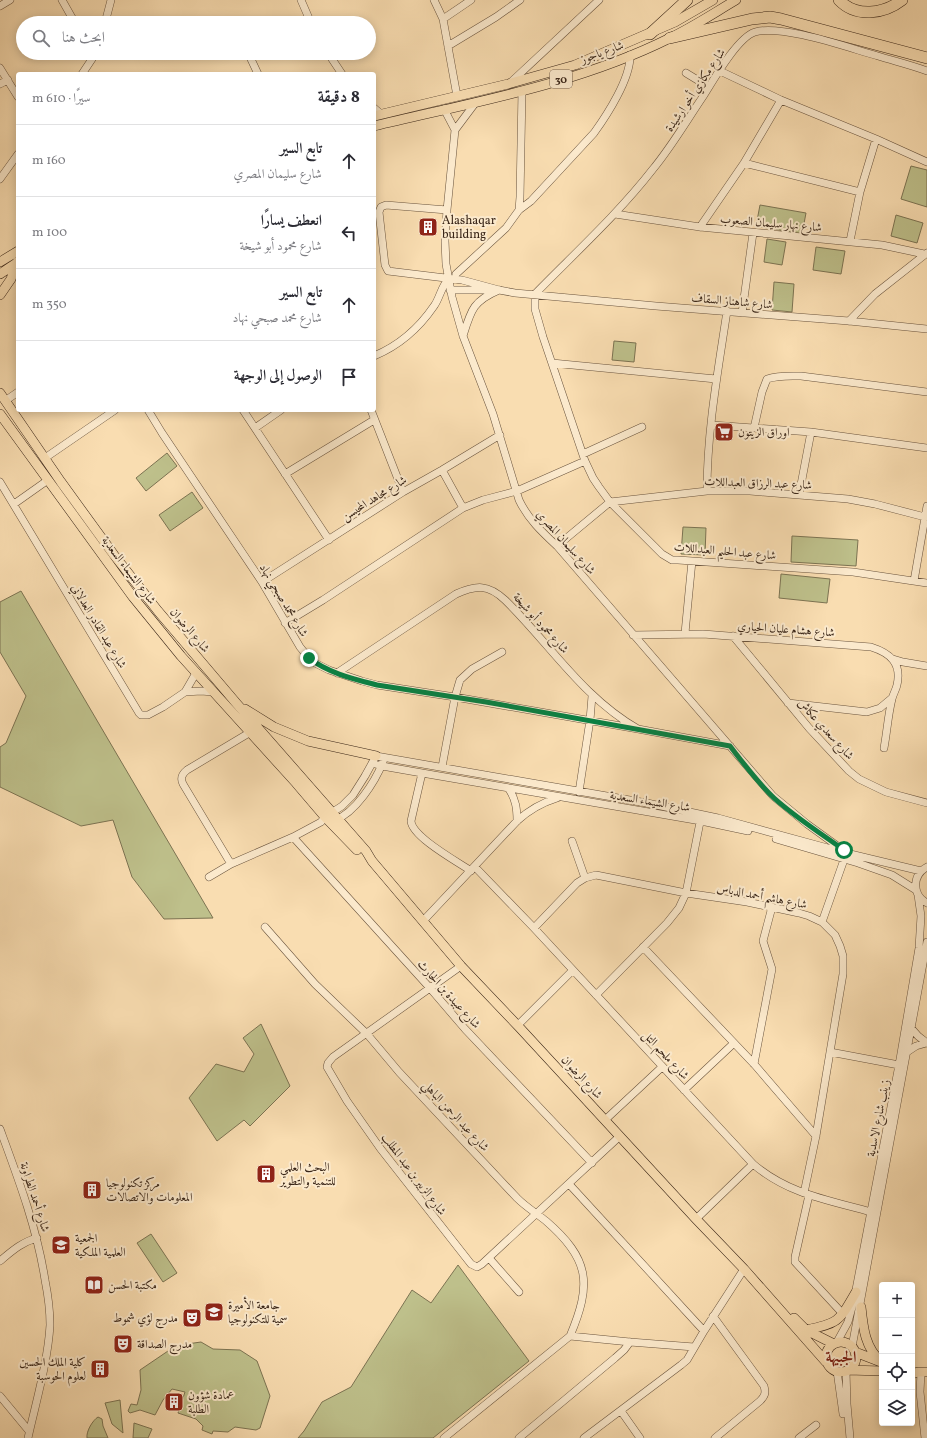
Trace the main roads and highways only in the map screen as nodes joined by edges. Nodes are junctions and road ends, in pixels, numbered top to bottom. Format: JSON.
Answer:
{"nodes":[{"id":1,"x":687,"y":0,"type":"edge"},
{"id":2,"x":713,"y":0,"type":"edge"},
{"id":3,"x":736,"y":0,"type":"edge"},
{"id":4,"x":839,"y":0,"type":"edge"},
{"id":5,"x":902,"y":0,"type":"edge"},
{"id":6,"x":650,"y":34,"type":"junction"},
{"id":7,"x":670,"y":38,"type":"junction"},
{"id":8,"x":927,"y":58,"type":"edge"},
{"id":9,"x":376,"y":113,"type":"edge"},
{"id":10,"x":376,"y":126,"type":"edge"},
{"id":11,"x":16,"y":252,"type":"edge"},
{"id":12,"x":0,"y":262,"type":"edge"},
{"id":13,"x":16,"y":263,"type":"edge"},
{"id":14,"x":16,"y":268,"type":"edge"},
{"id":15,"x":0,"y":274,"type":"edge"},
{"id":16,"x":0,"y":294,"type":"edge"},
{"id":17,"x":0,"y":393,"type":"edge"},
{"id":18,"x":0,"y":414,"type":"edge"},
{"id":19,"x":142,"y":589,"type":"junction"},
{"id":20,"x":133,"y":596,"type":"junction"},
{"id":21,"x":158,"y":611,"type":"junction"},
{"id":22,"x":150,"y":618,"type":"junction"},
{"id":23,"x":237,"y":704,"type":"junction"},
{"id":24,"x":249,"y":733,"type":"joint"},
{"id":25,"x":378,"y":759,"type":"road end"},
{"id":26,"x":329,"y":819,"type":"junction"},
{"id":27,"x":856,"y":1292,"type":"road end"},
{"id":28,"x":777,"y":1305,"type":"junction"},
{"id":29,"x":861,"y":1307,"type":"road end"},
{"id":30,"x":806,"y":1330,"type":"junction"},
{"id":31,"x":835,"y":1343,"type":"junction"},
{"id":32,"x":854,"y":1350,"type":"junction"},
{"id":33,"x":879,"y":1359,"type":"edge"},
{"id":34,"x":879,"y":1361,"type":"edge"},
{"id":35,"x":826,"y":1362,"type":"junction"},
{"id":36,"x":844,"y":1371,"type":"junction"},
{"id":37,"x":879,"y":1371,"type":"edge"}],
"edges":[{"from":1,"to":6,"type":"highway"},
{"from":2,"to":6,"type":"main road","name":"شارع ياجوز","number":"30"},
{"from":3,"to":7,"type":"main road","name":"شارع ياجوز","number":"30"},
{"from":4,"to":5,"type":"highway"},
{"from":6,"to":9,"type":"main road","name":"شارع ياجوز","number":"30"},
{"from":7,"to":8,"type":"highway"},
{"from":7,"to":10,"type":"main road","name":"شارع ياجوز","number":"30"},
{"from":11,"to":12,"type":"main road"},
{"from":13,"to":15,"type":"main road"},
{"from":14,"to":16,"type":"main road"},
{"from":17,"to":19,"type":"main road","name":"شارع الرضوان"},
{"from":18,"to":20,"type":"main road","name":"شارع الشيماء السعدية"},
{"from":19,"to":20,"type":"main road"},
{"from":19,"to":21,"type":"main road","name":"شارع الرضوان"},
{"from":20,"to":22,"type":"main road","name":"شارع الشيماء السعدية"},
{"from":21,"to":22,"type":"main road"},
{"from":21,"to":23,"type":"main road","name":"شارع الرضوان"},
{"from":22,"to":24,"type":"main road","name":"شارع الشيماء السعدية"},
{"from":23,"to":25,"type":"main road"},
{"from":23,"to":26,"type":"main road","name":"شارع الرضوان"},
{"from":24,"to":26,"type":"main road","name":"شارع الرضوان"},
{"from":26,"to":28,"type":"main road","name":"شارع الرضوان"},
{"from":27,"to":30,"type":"main road"},
{"from":28,"to":30,"type":"main road","name":"شارع الرضوان"},
{"from":28,"to":35,"type":"main road","name":"شارع الرضوان"},
{"from":29,"to":33,"type":"main road"},
{"from":30,"to":31,"type":"main road","name":"شارع الرضوان"},
{"from":31,"to":32,"type":"main road"},
{"from":31,"to":35,"type":"main road"},
{"from":32,"to":34,"type":"main road"},
{"from":32,"to":36,"type":"main road"},
{"from":35,"to":36,"type":"main road"},
{"from":36,"to":37,"type":"main road"}]}
